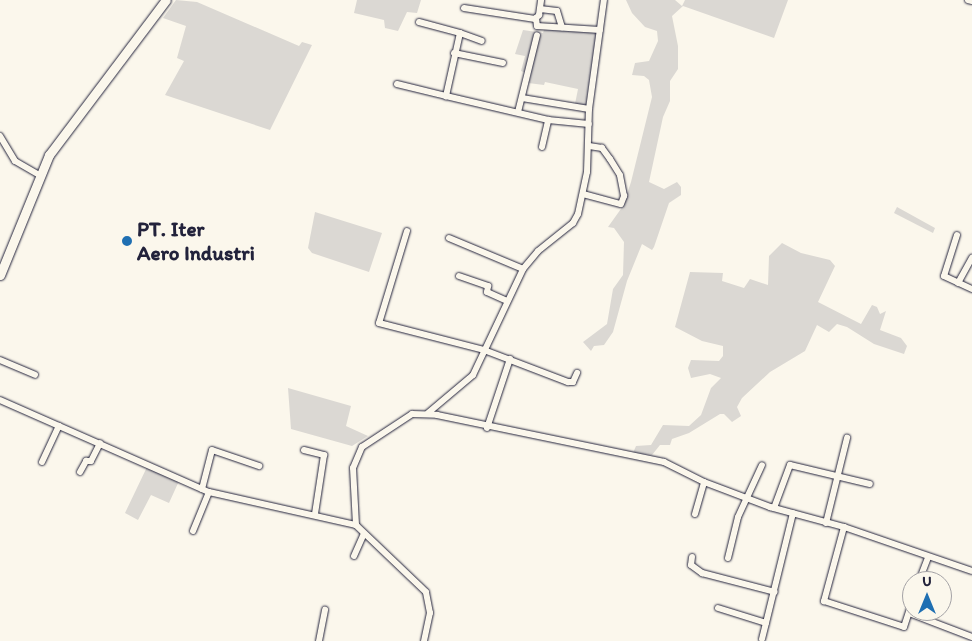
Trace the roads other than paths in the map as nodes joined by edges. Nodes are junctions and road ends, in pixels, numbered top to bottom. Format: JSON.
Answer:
{"nodes":[{"id":1,"x":166,"y":0,"type":"edge"},
{"id":2,"x":541,"y":0,"type":"edge"},
{"id":3,"x":604,"y":0,"type":"edge"},
{"id":4,"x":464,"y":8,"type":"dead end"},
{"id":5,"x":540,"y":9,"type":"junction"},
{"id":6,"x":536,"y":18,"type":"junction"},
{"id":7,"x":419,"y":22,"type":"dead end"},
{"id":8,"x":562,"y":27,"type":"junction"},
{"id":9,"x":600,"y":30,"type":"junction"},
{"id":10,"x":460,"y":33,"type":"junction"},
{"id":11,"x":537,"y":35,"type":"dead end"},
{"id":12,"x":482,"y":41,"type":"dead end"},
{"id":13,"x":454,"y":53,"type":"junction"},
{"id":14,"x":503,"y":63,"type":"dead end"},
{"id":15,"x":397,"y":84,"type":"dead end"},
{"id":16,"x":446,"y":96,"type":"junction"},
{"id":17,"x":522,"y":98,"type":"junction"},
{"id":18,"x":589,"y":109,"type":"junction"},
{"id":19,"x":518,"y":112,"type":"junction"},
{"id":20,"x":548,"y":120,"type":"junction"},
{"id":21,"x":589,"y":124,"type":"junction"},
{"id":22,"x":0,"y":136,"type":"edge"},
{"id":23,"x":542,"y":146,"type":"dead end"},
{"id":24,"x":589,"y":146,"type":"junction"},
{"id":25,"x":41,"y":176,"type":"junction"},
{"id":26,"x":583,"y":194,"type":"junction"},
{"id":27,"x":407,"y":231,"type":"dead end"},
{"id":28,"x":957,"y":235,"type":"dead end"},
{"id":29,"x":450,"y":238,"type":"dead end"},
{"id":30,"x":972,"y":258,"type":"edge"},
{"id":31,"x":523,"y":269,"type":"junction"},
{"id":32,"x":0,"y":274,"type":"edge"},
{"id":33,"x":459,"y":276,"type":"dead end"},
{"id":34,"x":958,"y":283,"type":"junction"},
{"id":35,"x":972,"y":289,"type":"edge"},
{"id":36,"x":508,"y":301,"type":"junction"},
{"id":37,"x":484,"y":350,"type":"junction"},
{"id":38,"x":510,"y":359,"type":"junction"},
{"id":39,"x":0,"y":360,"type":"edge"},
{"id":40,"x":577,"y":373,"type":"dead end"},
{"id":41,"x":35,"y":375,"type":"dead end"},
{"id":42,"x":0,"y":400,"type":"edge"},
{"id":43,"x":428,"y":414,"type":"junction"},
{"id":44,"x":59,"y":426,"type":"junction"},
{"id":45,"x":487,"y":428,"type":"junction"},
{"id":46,"x":847,"y":438,"type":"dead end"},
{"id":47,"x":100,"y":443,"type":"junction"},
{"id":48,"x":304,"y":450,"type":"dead end"},
{"id":49,"x":42,"y":462,"type":"dead end"},
{"id":50,"x":762,"y":465,"type":"dead end"},
{"id":51,"x":258,"y":466,"type":"dead end"},
{"id":52,"x":80,"y":472,"type":"dead end"},
{"id":53,"x":838,"y":478,"type":"junction"},
{"id":54,"x":704,"y":482,"type":"junction"},
{"id":55,"x":870,"y":484,"type":"dead end"},
{"id":56,"x":202,"y":489,"type":"junction"},
{"id":57,"x":209,"y":492,"type":"junction"},
{"id":58,"x":748,"y":498,"type":"junction"},
{"id":59,"x":774,"y":508,"type":"junction"},
{"id":60,"x":793,"y":513,"type":"junction"},
{"id":61,"x":315,"y":514,"type":"junction"},
{"id":62,"x":695,"y":514,"type":"dead end"},
{"id":63,"x":826,"y":523,"type":"junction"},
{"id":64,"x":356,"y":525,"type":"junction"},
{"id":65,"x":844,"y":527,"type":"junction"},
{"id":66,"x":193,"y":531,"type":"dead end"},
{"id":67,"x":364,"y":534,"type":"junction"},
{"id":68,"x":354,"y":556,"type":"dead end"},
{"id":69,"x":692,"y":557,"type":"dead end"},
{"id":70,"x":928,"y":557,"type":"junction"},
{"id":71,"x":728,"y":558,"type":"dead end"},
{"id":72,"x":923,"y":571,"type":"edge"},
{"id":73,"x":972,"y":571,"type":"edge"},
{"id":74,"x":775,"y":592,"type":"junction"},
{"id":75,"x":718,"y":608,"type":"dead end"},
{"id":76,"x":325,"y":610,"type":"dead end"},
{"id":77,"x":906,"y":621,"type":"edge"},
{"id":78,"x":928,"y":621,"type":"edge"},
{"id":79,"x":766,"y":623,"type":"junction"},
{"id":80,"x":972,"y":637,"type":"edge"},
{"id":81,"x":762,"y":639,"type":"dead end"},
{"id":82,"x":319,"y":641,"type":"edge"},
{"id":83,"x":424,"y":641,"type":"edge"}],
"edges":[{"from":1,"to":25,"type":"street"},
{"from":2,"to":5,"type":"street"},
{"from":3,"to":9,"type":"street"},
{"from":4,"to":6,"type":"street"},
{"from":5,"to":6,"type":"street"},
{"from":5,"to":8,"type":"street"},
{"from":6,"to":8,"type":"street"},
{"from":7,"to":10,"type":"street"},
{"from":8,"to":9,"type":"street"},
{"from":9,"to":18,"type":"street"},
{"from":10,"to":12,"type":"street"},
{"from":10,"to":13,"type":"street"},
{"from":11,"to":17,"type":"street"},
{"from":13,"to":14,"type":"street"},
{"from":13,"to":16,"type":"street"},
{"from":15,"to":16,"type":"street"},
{"from":16,"to":19,"type":"street"},
{"from":17,"to":18,"type":"street"},
{"from":17,"to":19,"type":"street"},
{"from":18,"to":21,"type":"street"},
{"from":19,"to":20,"type":"street"},
{"from":20,"to":21,"type":"street"},
{"from":20,"to":23,"type":"street"},
{"from":21,"to":24,"type":"street"},
{"from":22,"to":25,"type":"street"},
{"from":24,"to":26,"type":"street"},
{"from":24,"to":26,"type":"street"},
{"from":25,"to":32,"type":"street"},
{"from":26,"to":31,"type":"street"},
{"from":27,"to":37,"type":"street"},
{"from":28,"to":34,"type":"street"},
{"from":29,"to":31,"type":"street"},
{"from":30,"to":34,"type":"street"},
{"from":31,"to":36,"type":"street"},
{"from":33,"to":36,"type":"street"},
{"from":34,"to":35,"type":"street"},
{"from":36,"to":37,"type":"street"},
{"from":37,"to":38,"type":"street"},
{"from":37,"to":43,"type":"street"},
{"from":38,"to":40,"type":"street"},
{"from":38,"to":45,"type":"street"},
{"from":39,"to":41,"type":"street"},
{"from":42,"to":44,"type":"street"},
{"from":43,"to":45,"type":"street"},
{"from":43,"to":64,"type":"street"},
{"from":44,"to":47,"type":"street"},
{"from":44,"to":49,"type":"street"},
{"from":45,"to":54,"type":"street"},
{"from":46,"to":53,"type":"street"},
{"from":47,"to":52,"type":"street"},
{"from":47,"to":56,"type":"street"},
{"from":48,"to":61,"type":"street"},
{"from":50,"to":58,"type":"street"},
{"from":51,"to":56,"type":"street"},
{"from":53,"to":55,"type":"street"},
{"from":53,"to":59,"type":"street"},
{"from":53,"to":63,"type":"street"},
{"from":54,"to":58,"type":"street"},
{"from":54,"to":62,"type":"street"},
{"from":56,"to":57,"type":"street"},
{"from":57,"to":61,"type":"street"},
{"from":57,"to":66,"type":"street"},
{"from":58,"to":59,"type":"street"},
{"from":58,"to":71,"type":"street"},
{"from":59,"to":60,"type":"street"},
{"from":60,"to":63,"type":"street"},
{"from":60,"to":74,"type":"street"},
{"from":61,"to":64,"type":"street"},
{"from":63,"to":65,"type":"street"},
{"from":64,"to":67,"type":"street"},
{"from":65,"to":70,"type":"street"},
{"from":65,"to":77,"type":"street"},
{"from":67,"to":68,"type":"street"},
{"from":67,"to":83,"type":"street"},
{"from":69,"to":74,"type":"street"},
{"from":70,"to":72,"type":"street"},
{"from":70,"to":73,"type":"street"},
{"from":74,"to":79,"type":"street"},
{"from":75,"to":79,"type":"street"},
{"from":76,"to":82,"type":"street"},
{"from":78,"to":80,"type":"street"},
{"from":79,"to":81,"type":"street"}]}
